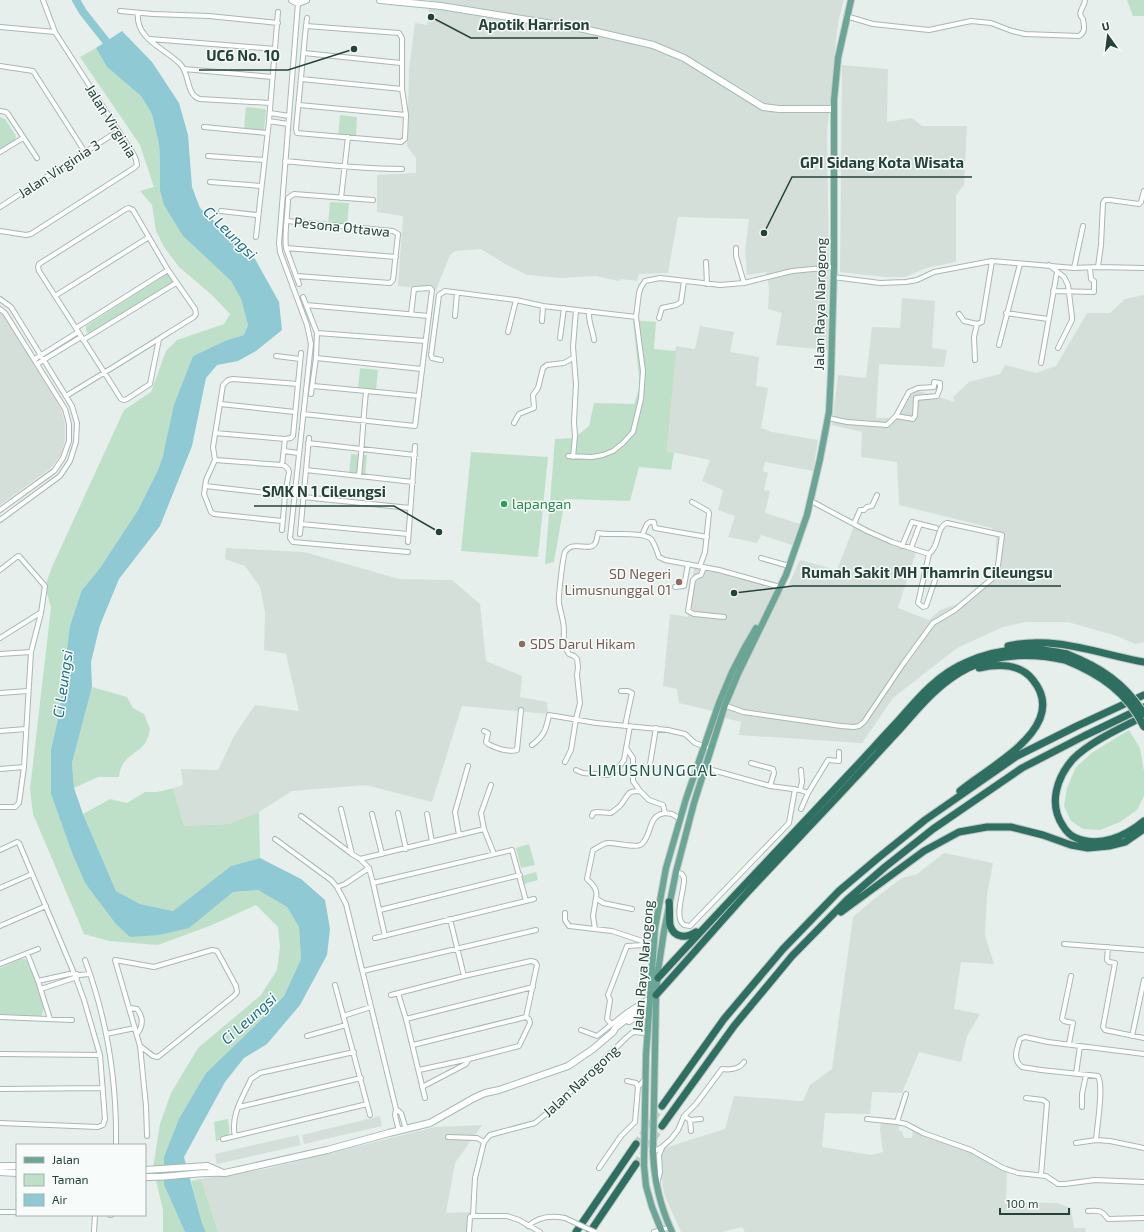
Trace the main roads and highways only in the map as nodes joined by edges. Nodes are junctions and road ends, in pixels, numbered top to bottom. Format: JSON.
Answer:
{"nodes":[{"id":1,"x":851,"y":0,"type":"edge"},
{"id":2,"x":986,"y":654,"type":"junction"},
{"id":3,"x":1066,"y":657,"type":"junction"},
{"id":4,"x":1142,"y":662,"type":"edge"},
{"id":5,"x":952,"y":677,"type":"junction"},
{"id":6,"x":1144,"y":695,"type":"edge"},
{"id":7,"x":722,"y":704,"type":"junction"},
{"id":8,"x":1144,"y":708,"type":"edge"},
{"id":9,"x":1144,"y":715,"type":"edge"},
{"id":10,"x":1144,"y":727,"type":"edge"},
{"id":11,"x":925,"y":820,"type":"junction"},
{"id":12,"x":1144,"y":821,"type":"edge"},
{"id":13,"x":1144,"y":829,"type":"edge"},
{"id":14,"x":669,"y":902,"type":"junction"},
{"id":15,"x":706,"y":925,"type":"junction"},
{"id":16,"x":820,"y":927,"type":"junction"},
{"id":17,"x":655,"y":928,"type":"junction"},
{"id":18,"x":654,"y":977,"type":"junction"},
{"id":19,"x":649,"y":999,"type":"junction"},
{"id":20,"x":646,"y":1055,"type":"junction"},
{"id":21,"x":662,"y":1106,"type":"tunnel mouth"},
{"id":22,"x":662,"y":1126,"type":"tunnel mouth"},
{"id":23,"x":636,"y":1144,"type":"tunnel mouth"},
{"id":24,"x":636,"y":1164,"type":"tunnel mouth"},
{"id":25,"x":671,"y":1229,"type":"edge"},
{"id":26,"x":662,"y":1231,"type":"edge"},
{"id":27,"x":576,"y":1232,"type":"edge"},
{"id":28,"x":590,"y":1232,"type":"edge"}],
"edges":[{"from":1,"to":7,"type":"main road","name":"Jalan Raya Narogong"},
{"from":2,"to":3,"type":"highway"},
{"from":2,"to":4,"type":"highway"},
{"from":2,"to":15,"type":"highway"},
{"from":3,"to":5,"type":"highway"},
{"from":3,"to":9,"type":"highway","bridge":true},
{"from":3,"to":10,"type":"highway","bridge":true},
{"from":5,"to":11,"type":"highway"},
{"from":5,"to":19,"type":"highway"},
{"from":6,"to":11,"type":"highway"},
{"from":7,"to":14,"type":"main road","name":"Jalan Raya Narogong"},
{"from":7,"to":17,"type":"main road","name":"Jalan Raya Narogong"},
{"from":8,"to":16,"type":"highway"},
{"from":9,"to":12,"type":"highway"},
{"from":11,"to":21,"type":"highway"},
{"from":13,"to":16,"type":"highway"},
{"from":14,"to":15,"type":"highway"},
{"from":14,"to":18,"type":"main road","name":"Jalan Raya Narogong"},
{"from":15,"to":18,"type":"highway"},
{"from":16,"to":22,"type":"highway"},
{"from":17,"to":18,"type":"main road","name":"Jalan Raya Narogong"},
{"from":17,"to":19,"type":"main road"},
{"from":18,"to":19,"type":"main road","name":"Jalan Raya Narogong"},
{"from":19,"to":20,"type":"main road","name":"Jalan Raya Narogong"},
{"from":19,"to":20,"type":"main road"},
{"from":19,"to":25,"type":"main road","name":"Jalan Raya Narogong"},
{"from":20,"to":26,"type":"main road","name":"Jalan Raya Narogong"},
{"from":23,"to":27,"type":"highway"},
{"from":24,"to":28,"type":"highway"}]}
